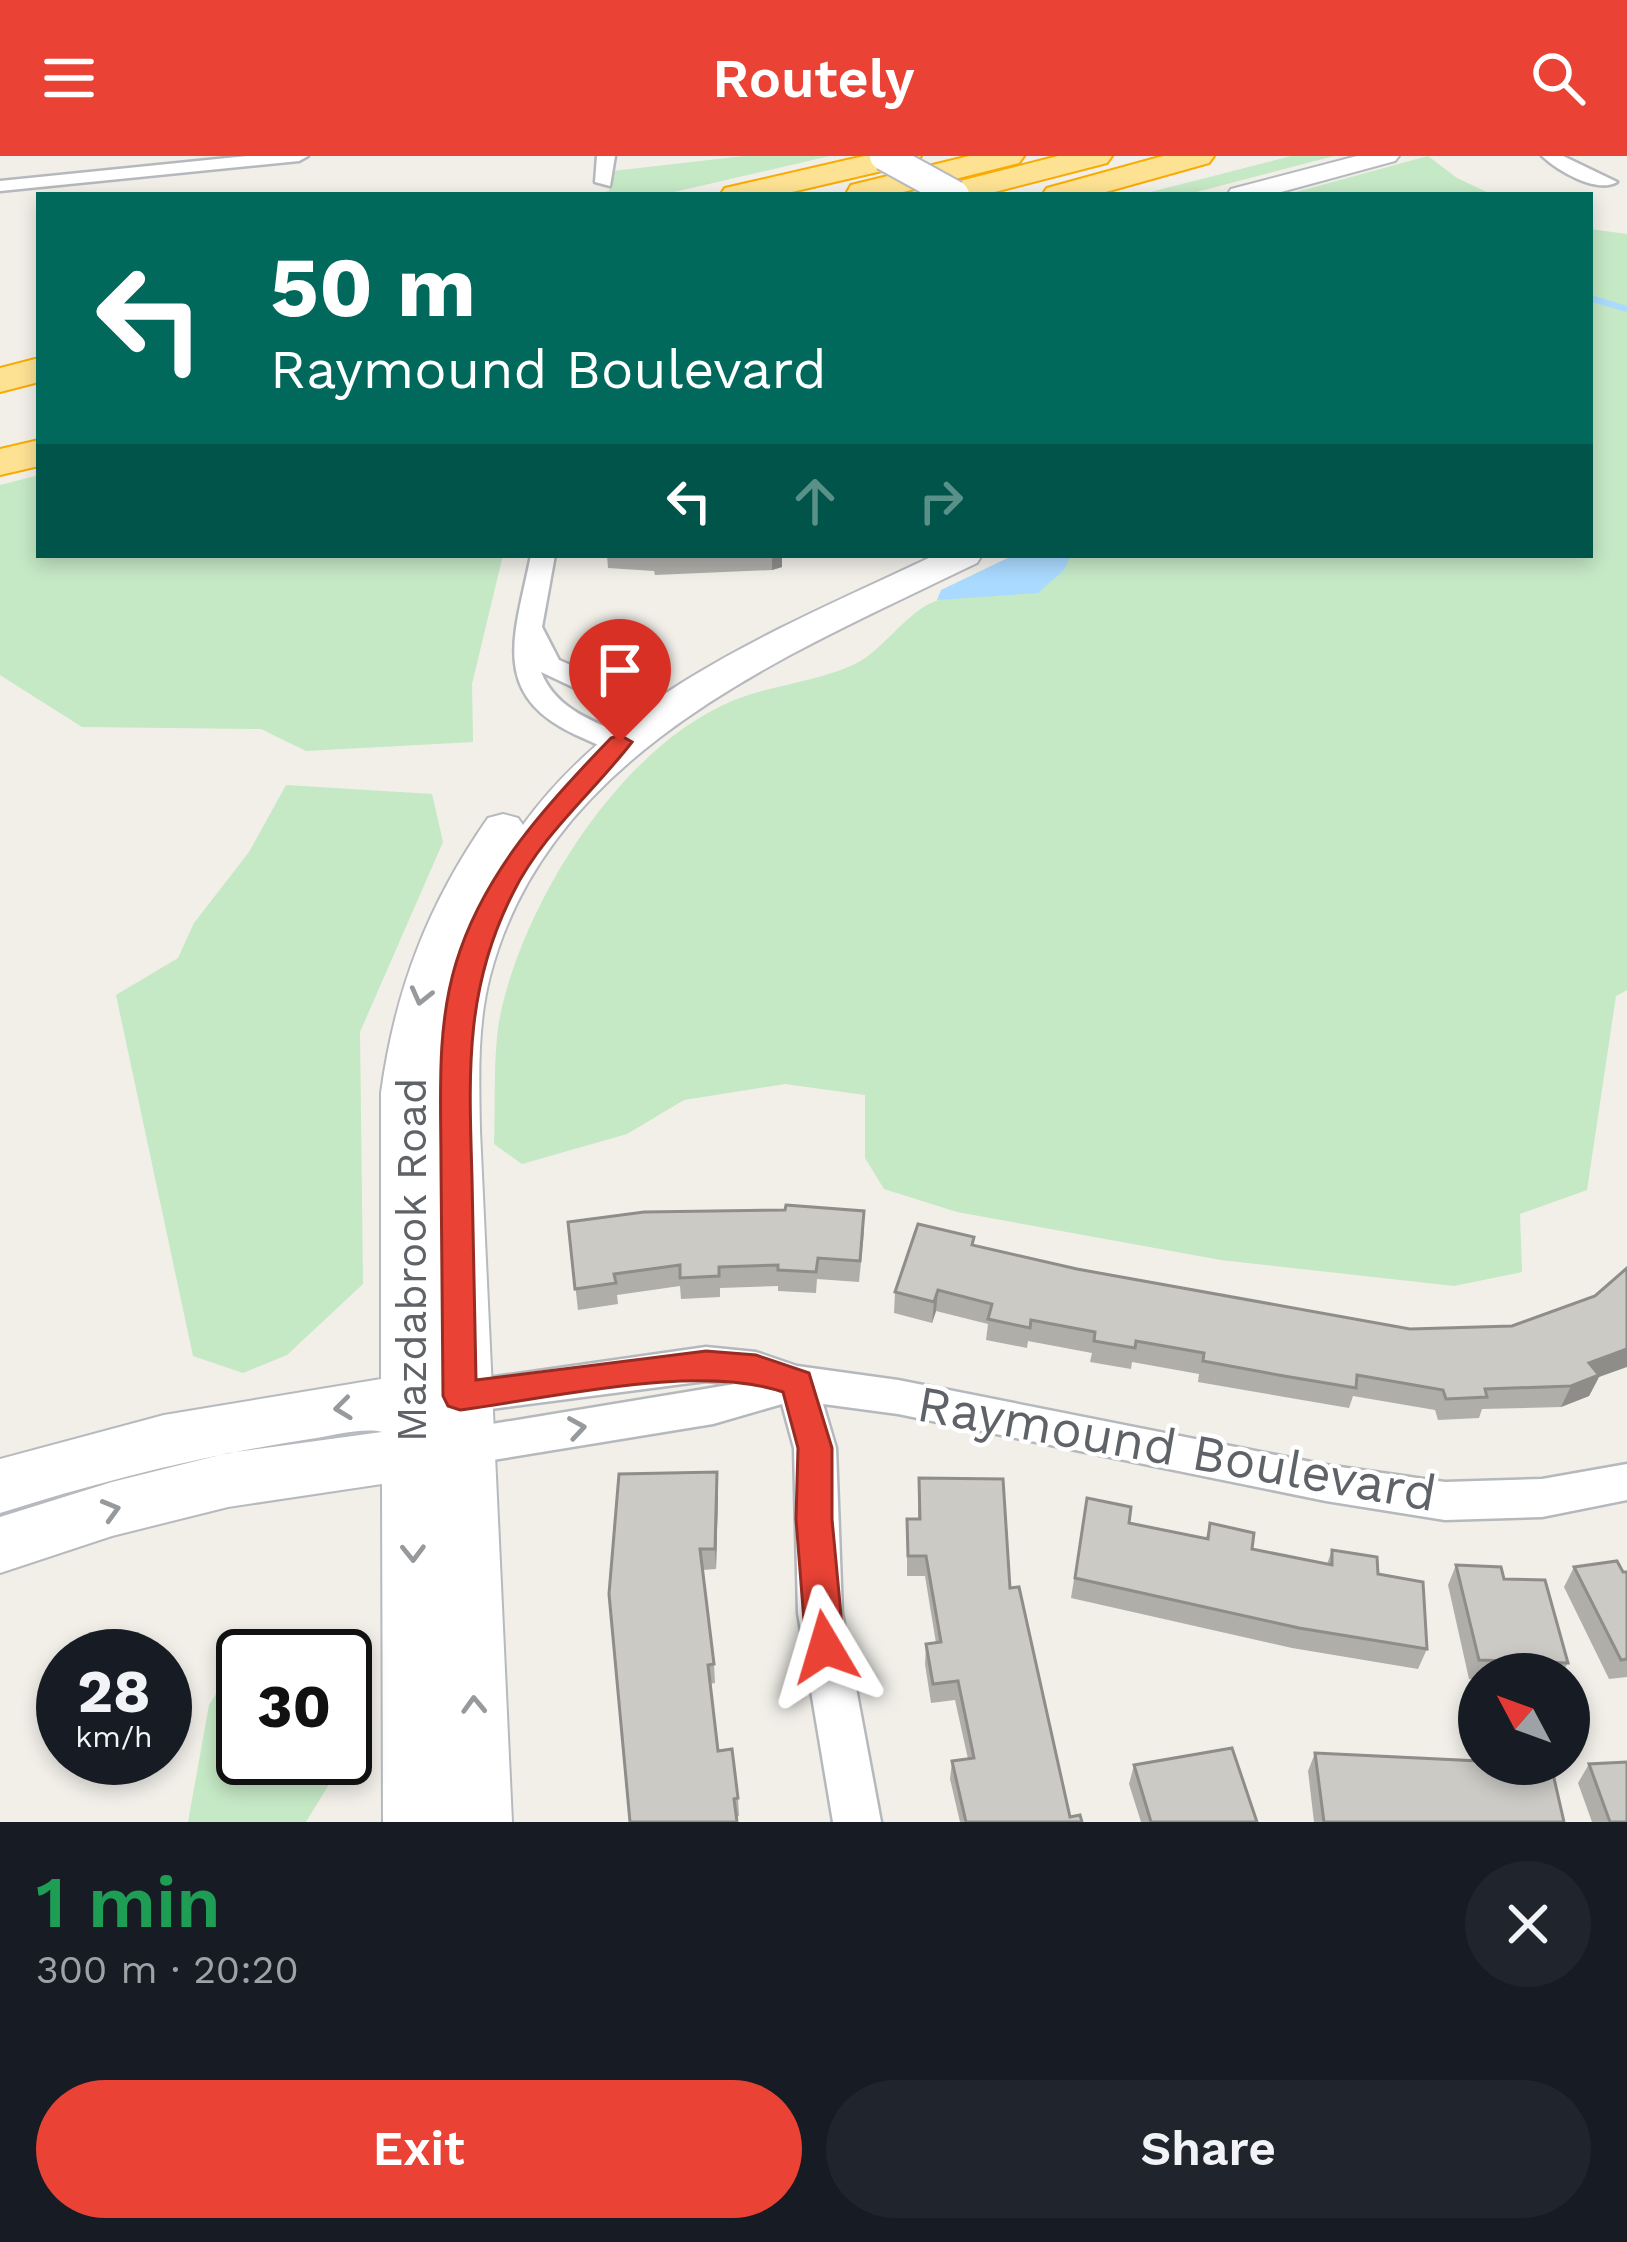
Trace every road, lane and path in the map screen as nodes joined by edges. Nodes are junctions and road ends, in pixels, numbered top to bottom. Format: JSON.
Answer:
{"nodes":[{"id":1,"x":299,"y":156,"type":"edge"},
{"id":2,"x":606,"y":156,"type":"edge"},
{"id":3,"x":884,"y":156,"type":"edge"},
{"id":4,"x":904,"y":156,"type":"edge"},
{"id":5,"x":1008,"y":156,"type":"edge"},
{"id":6,"x":1096,"y":156,"type":"edge"},
{"id":7,"x":1198,"y":156,"type":"edge"},
{"id":8,"x":1386,"y":156,"type":"edge"},
{"id":9,"x":1551,"y":156,"type":"edge"},
{"id":10,"x":604,"y":182,"type":"dead end"},
{"id":11,"x":1608,"y":182,"type":"dead end"},
{"id":12,"x":0,"y":186,"type":"edge"},
{"id":13,"x":750,"y":192,"type":"edge"},
{"id":14,"x":862,"y":192,"type":"edge"},
{"id":15,"x":950,"y":192,"type":"edge"},
{"id":16,"x":955,"y":192,"type":"edge"},
{"id":17,"x":1070,"y":192,"type":"edge"},
{"id":18,"x":1251,"y":192,"type":"edge"},
{"id":19,"x":36,"y":358,"type":"edge"},
{"id":20,"x":0,"y":366,"type":"edge"},
{"id":21,"x":36,"y":371,"type":"edge"},
{"id":22,"x":0,"y":380,"type":"edge"},
{"id":23,"x":36,"y":389,"type":"edge"},
{"id":24,"x":0,"y":397,"type":"edge"},
{"id":25,"x":36,"y":415,"type":"edge"},
{"id":26,"x":0,"y":423,"type":"edge"},
{"id":27,"x":36,"y":429,"type":"edge"},
{"id":28,"x":0,"y":436,"type":"edge"},
{"id":29,"x":36,"y":453,"type":"edge"},
{"id":30,"x":0,"y":462,"type":"edge"},
{"id":31,"x":542,"y":558,"type":"edge"},
{"id":32,"x":913,"y":558,"type":"edge"},
{"id":33,"x":958,"y":558,"type":"edge"},
{"id":34,"x":530,"y":628,"type":"junction"},
{"id":35,"x":626,"y":724,"type":"junction"},
{"id":36,"x":797,"y":1383,"type":"junction"},
{"id":37,"x":436,"y":1424,"type":"junction"},
{"id":38,"x":1627,"y":1482,"type":"edge"},
{"id":39,"x":0,"y":1486,"type":"edge"},
{"id":40,"x":0,"y":1545,"type":"edge"},
{"id":41,"x":418,"y":1822,"type":"edge"},
{"id":42,"x":477,"y":1822,"type":"edge"},
{"id":43,"x":856,"y":1822,"type":"edge"}],
"edges":[{"from":1,"to":12,"type":"street"},
{"from":2,"to":10,"type":"street"},
{"from":3,"to":15,"type":"street","bridge":true},
{"from":4,"to":13,"type":"highway"},
{"from":5,"to":14,"type":"highway"},
{"from":6,"to":16,"type":"highway"},
{"from":7,"to":17,"type":"highway"},
{"from":8,"to":18,"type":"street"},
{"from":9,"to":11,"type":"street"},
{"from":19,"to":20,"type":"highway"},
{"from":21,"to":22,"type":"highway"},
{"from":23,"to":24,"type":"highway"},
{"from":25,"to":26,"type":"highway"},
{"from":27,"to":28,"type":"highway"},
{"from":29,"to":30,"type":"highway"},
{"from":31,"to":34,"type":"street"},
{"from":32,"to":35,"type":"street"},
{"from":33,"to":35,"type":"street"},
{"from":34,"to":35,"type":"street"},
{"from":34,"to":35,"type":"street"},
{"from":35,"to":37,"type":"street","name":"Mazdabrook Road"},
{"from":36,"to":37,"type":"street","name":"Raymound Boulevard"},
{"from":36,"to":38,"type":"street","name":"Raymound Boulevard"},
{"from":36,"to":43,"type":"street"},
{"from":37,"to":39,"type":"street","one_way":true},
{"from":40,"to":37,"type":"street","one_way":true},
{"from":37,"to":41,"type":"street","name":"Mazdabrook Road","one_way":true},
{"from":42,"to":37,"type":"street","name":"Mazdabrook Road","one_way":true}]}
